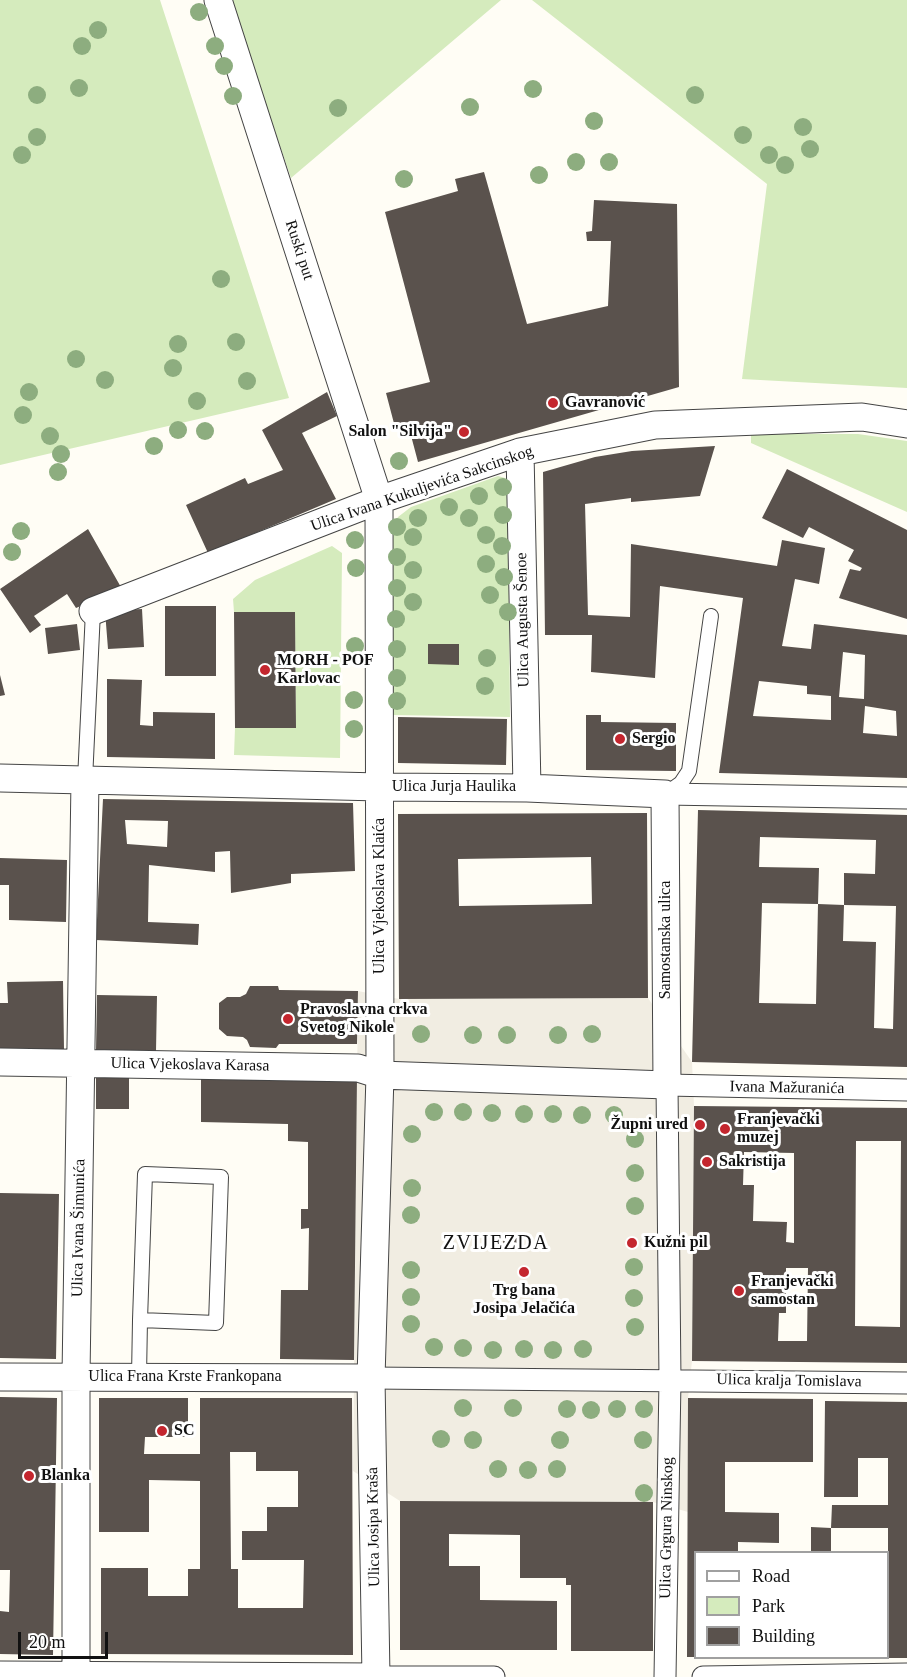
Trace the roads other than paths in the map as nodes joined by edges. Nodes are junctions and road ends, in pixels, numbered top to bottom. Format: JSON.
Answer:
{"nodes":[{"id":1,"x":218,"y":0,"type":"edge"},
{"id":2,"x":907,"y":424,"type":"edge"},
{"id":3,"x":520,"y":452,"type":"junction"},
{"id":4,"x":379,"y":500,"type":"junction"},
{"id":5,"x":93,"y":611,"type":"joint"},
{"id":6,"x":711,"y":616,"type":"dead end"},
{"id":7,"x":0,"y":778,"type":"edge"},
{"id":8,"x":85,"y":780,"type":"junction"},
{"id":9,"x":380,"y":787,"type":"junction"},
{"id":10,"x":527,"y":788,"type":"junction"},
{"id":11,"x":665,"y":794,"type":"junction"},
{"id":12,"x":907,"y":798,"type":"edge"},
{"id":13,"x":0,"y":1062,"type":"edge"},
{"id":14,"x":82,"y":1062,"type":"junction"},
{"id":15,"x":380,"y":1076,"type":"junction"},
{"id":16,"x":667,"y":1086,"type":"junction"},
{"id":17,"x":907,"y":1090,"type":"edge"},
{"id":18,"x":140,"y":1320,"type":"junction"},
{"id":19,"x":76,"y":1376,"type":"junction"},
{"id":20,"x":138,"y":1376,"type":"junction"},
{"id":21,"x":0,"y":1377,"type":"edge"},
{"id":22,"x":371,"y":1378,"type":"junction"},
{"id":23,"x":670,"y":1380,"type":"junction"},
{"id":24,"x":907,"y":1383,"type":"edge"},
{"id":25,"x":907,"y":1674,"type":"edge"},
{"id":26,"x":0,"y":1675,"type":"edge"},
{"id":27,"x":67,"y":1676,"type":"edge"},
{"id":28,"x":376,"y":1677,"type":"edge"},
{"id":29,"x":494,"y":1677,"type":"edge"},
{"id":30,"x":665,"y":1677,"type":"edge"},
{"id":31,"x":703,"y":1677,"type":"edge"}],
"edges":[{"from":1,"to":4,"type":"street","name":"Ruski put"},
{"from":2,"to":3,"type":"street","name":"Ulica Ivana Kukuljevića Sakcinskog"},
{"from":3,"to":4,"type":"street","name":"Ulica Ivana Kukuljevića Sakcinskog"},
{"from":3,"to":10,"type":"street","name":"Ulica Augusta Šenoe"},
{"from":4,"to":5,"type":"street","name":"Ulica Ivana Kukuljevića Sakcinskog"},
{"from":4,"to":9,"type":"street","name":"Ulica Vjekoslava Klaića"},
{"from":5,"to":8,"type":"lane"},
{"from":6,"to":11,"type":"lane"},
{"from":7,"to":8,"type":"street","name":"Ulica Jurja Haulika"},
{"from":8,"to":9,"type":"street","name":"Ulica Jurja Haulika"},
{"from":8,"to":14,"type":"street","name":"Ulica Ivana Šimunića"},
{"from":9,"to":10,"type":"street","name":"Ulica Jurja Haulika"},
{"from":9,"to":15,"type":"street","name":"Ulica Vjekoslava Klaića"},
{"from":10,"to":11,"type":"street","name":"Ulica Jurja Haulika"},
{"from":11,"to":12,"type":"street","name":"Ulica Jurja Haulika"},
{"from":11,"to":16,"type":"street","name":"Samostanska ulica"},
{"from":13,"to":14,"type":"street","name":"Ulica Vjekoslava Karasa"},
{"from":14,"to":15,"type":"street","name":"Ulica Vjekoslava Karasa"},
{"from":14,"to":19,"type":"street","name":"Ulica Ivana Šimunića"},
{"from":15,"to":16,"type":"street"},
{"from":15,"to":22,"type":"street"},
{"from":16,"to":17,"type":"street","name":"Ivana Mažuranića"},
{"from":16,"to":23,"type":"street"},
{"from":18,"to":18,"type":"lane"},
{"from":18,"to":20,"type":"lane"},
{"from":19,"to":20,"type":"street","name":"Ulica Frana Krste Frankopana"},
{"from":19,"to":21,"type":"street","name":"Ulica Frana Krste Frankopana"},
{"from":19,"to":27,"type":"street","name":"Ulica Ivana Šimunića"},
{"from":20,"to":22,"type":"street","name":"Ulica Frana Krste Frankopana"},
{"from":22,"to":23,"type":"street"},
{"from":22,"to":28,"type":"street","name":"Ulica Josipa Kraša"},
{"from":23,"to":24,"type":"street","name":"Ulica kralja Tomislava"},
{"from":23,"to":30,"type":"street","name":"Ulica Grgura Ninskog"},
{"from":25,"to":31,"type":"street"},
{"from":26,"to":27,"type":"street"},
{"from":27,"to":28,"type":"street"},
{"from":28,"to":29,"type":"street"}]}
